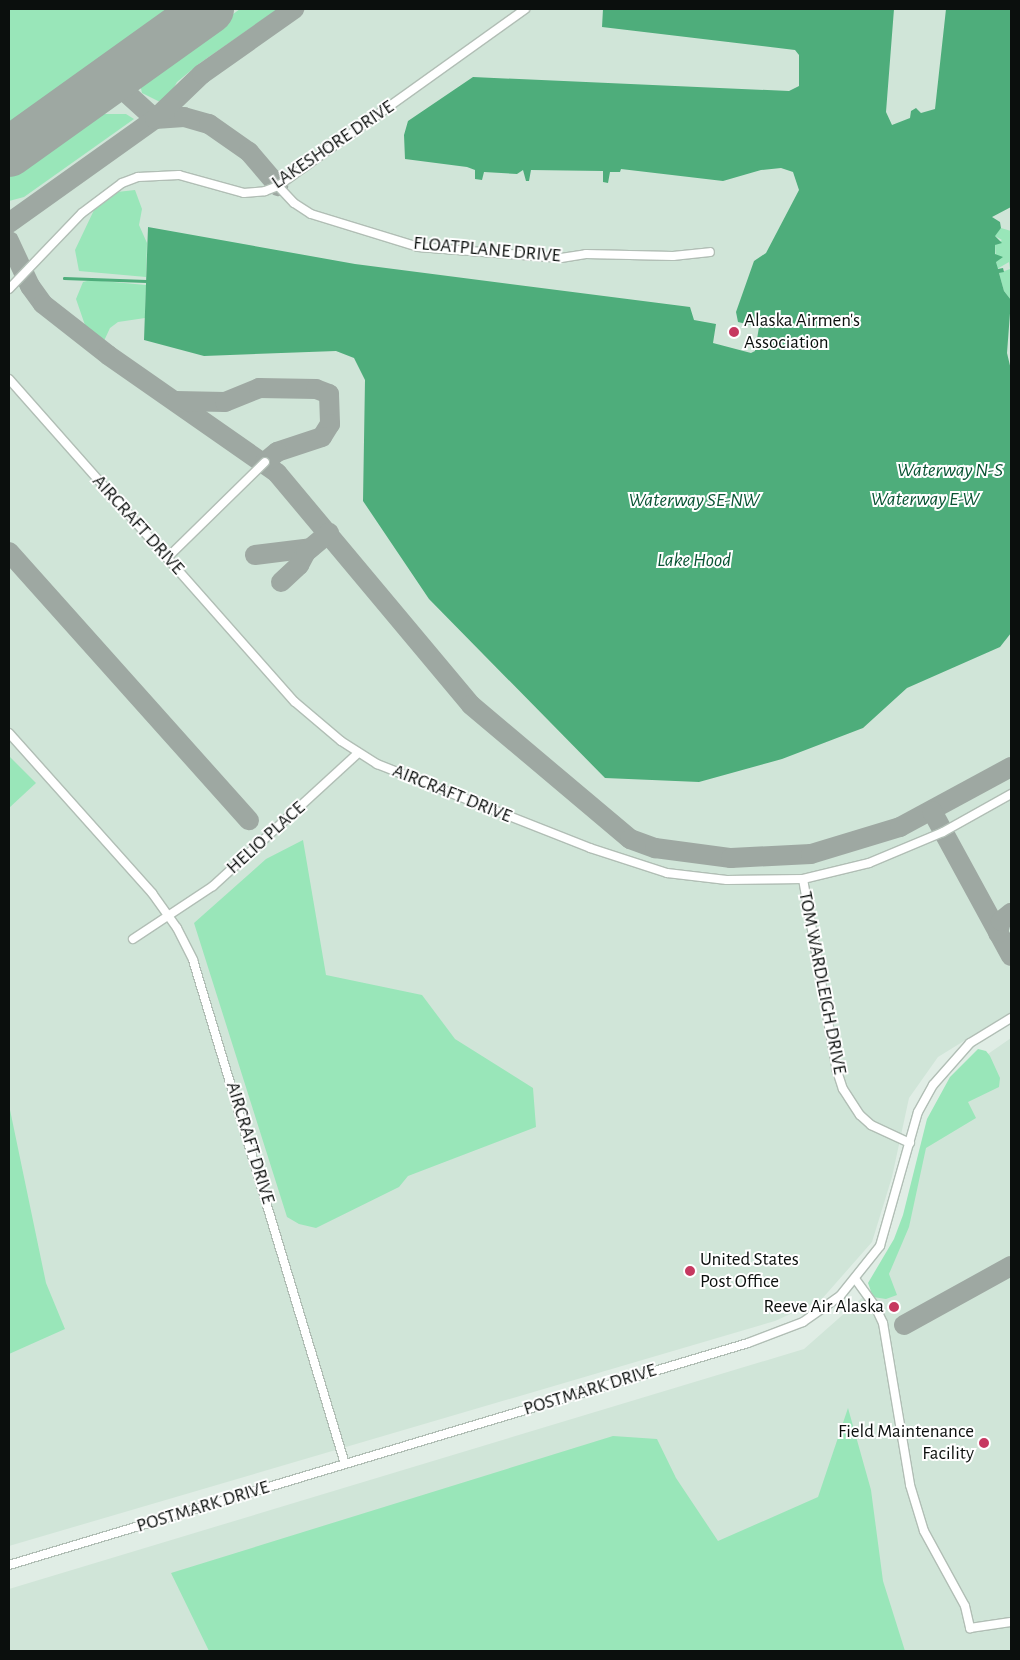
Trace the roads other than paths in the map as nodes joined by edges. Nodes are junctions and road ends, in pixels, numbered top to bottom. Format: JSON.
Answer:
{"nodes":[{"id":1,"x":522,"y":10,"type":"edge"},
{"id":2,"x":278,"y":186,"type":"junction"},
{"id":3,"x":710,"y":252,"type":"dead end"},
{"id":4,"x":9,"y":289,"type":"edge"},
{"id":5,"x":9,"y":380,"type":"edge"},
{"id":6,"x":265,"y":462,"type":"dead end"},
{"id":7,"x":167,"y":558,"type":"junction"},
{"id":8,"x":9,"y":733,"type":"edge"},
{"id":9,"x":358,"y":754,"type":"junction"},
{"id":10,"x":1011,"y":794,"type":"edge"},
{"id":11,"x":802,"y":879,"type":"junction"},
{"id":12,"x":169,"y":915,"type":"junction"},
{"id":13,"x":133,"y":939,"type":"dead end"},
{"id":14,"x":1011,"y":1018,"type":"edge"},
{"id":15,"x":910,"y":1142,"type":"junction"},
{"id":16,"x":856,"y":1280,"type":"junction"},
{"id":17,"x":345,"y":1464,"type":"junction"},
{"id":18,"x":9,"y":1565,"type":"edge"},
{"id":19,"x":1011,"y":1622,"type":"edge"}],
"edges":[{"from":1,"to":2,"type":"street","name":"LAKESHORE DRIVE"},
{"from":2,"to":3,"type":"street","name":"FLOATPLANE DRIVE"},
{"from":2,"to":4,"type":"street","name":"LAKESHORE DRIVE"},
{"from":5,"to":7,"type":"street","name":"AIRCRAFT DRIVE"},
{"from":6,"to":7,"type":"street"},
{"from":7,"to":9,"type":"street","name":"AIRCRAFT DRIVE"},
{"from":8,"to":12,"type":"street","name":"AIRCRAFT DRIVE"},
{"from":9,"to":11,"type":"street","name":"AIRCRAFT DRIVE"},
{"from":9,"to":12,"type":"street","name":"HELIO PLACE"},
{"from":10,"to":11,"type":"street","name":"AIRCRAFT DRIVE"},
{"from":11,"to":15,"type":"street","name":"TOM WARDLEIGH DRIVE"},
{"from":12,"to":13,"type":"street","name":"HELIO PLACE"},
{"from":12,"to":17,"type":"street","name":"AIRCRAFT DRIVE"},
{"from":14,"to":15,"type":"street","name":"POSTMARK DRIVE"},
{"from":15,"to":16,"type":"street","name":"POSTMARK DRIVE"},
{"from":16,"to":17,"type":"street","name":"POSTMARK DRIVE"},
{"from":16,"to":19,"type":"street"},
{"from":17,"to":18,"type":"street","name":"POSTMARK DRIVE"}]}
